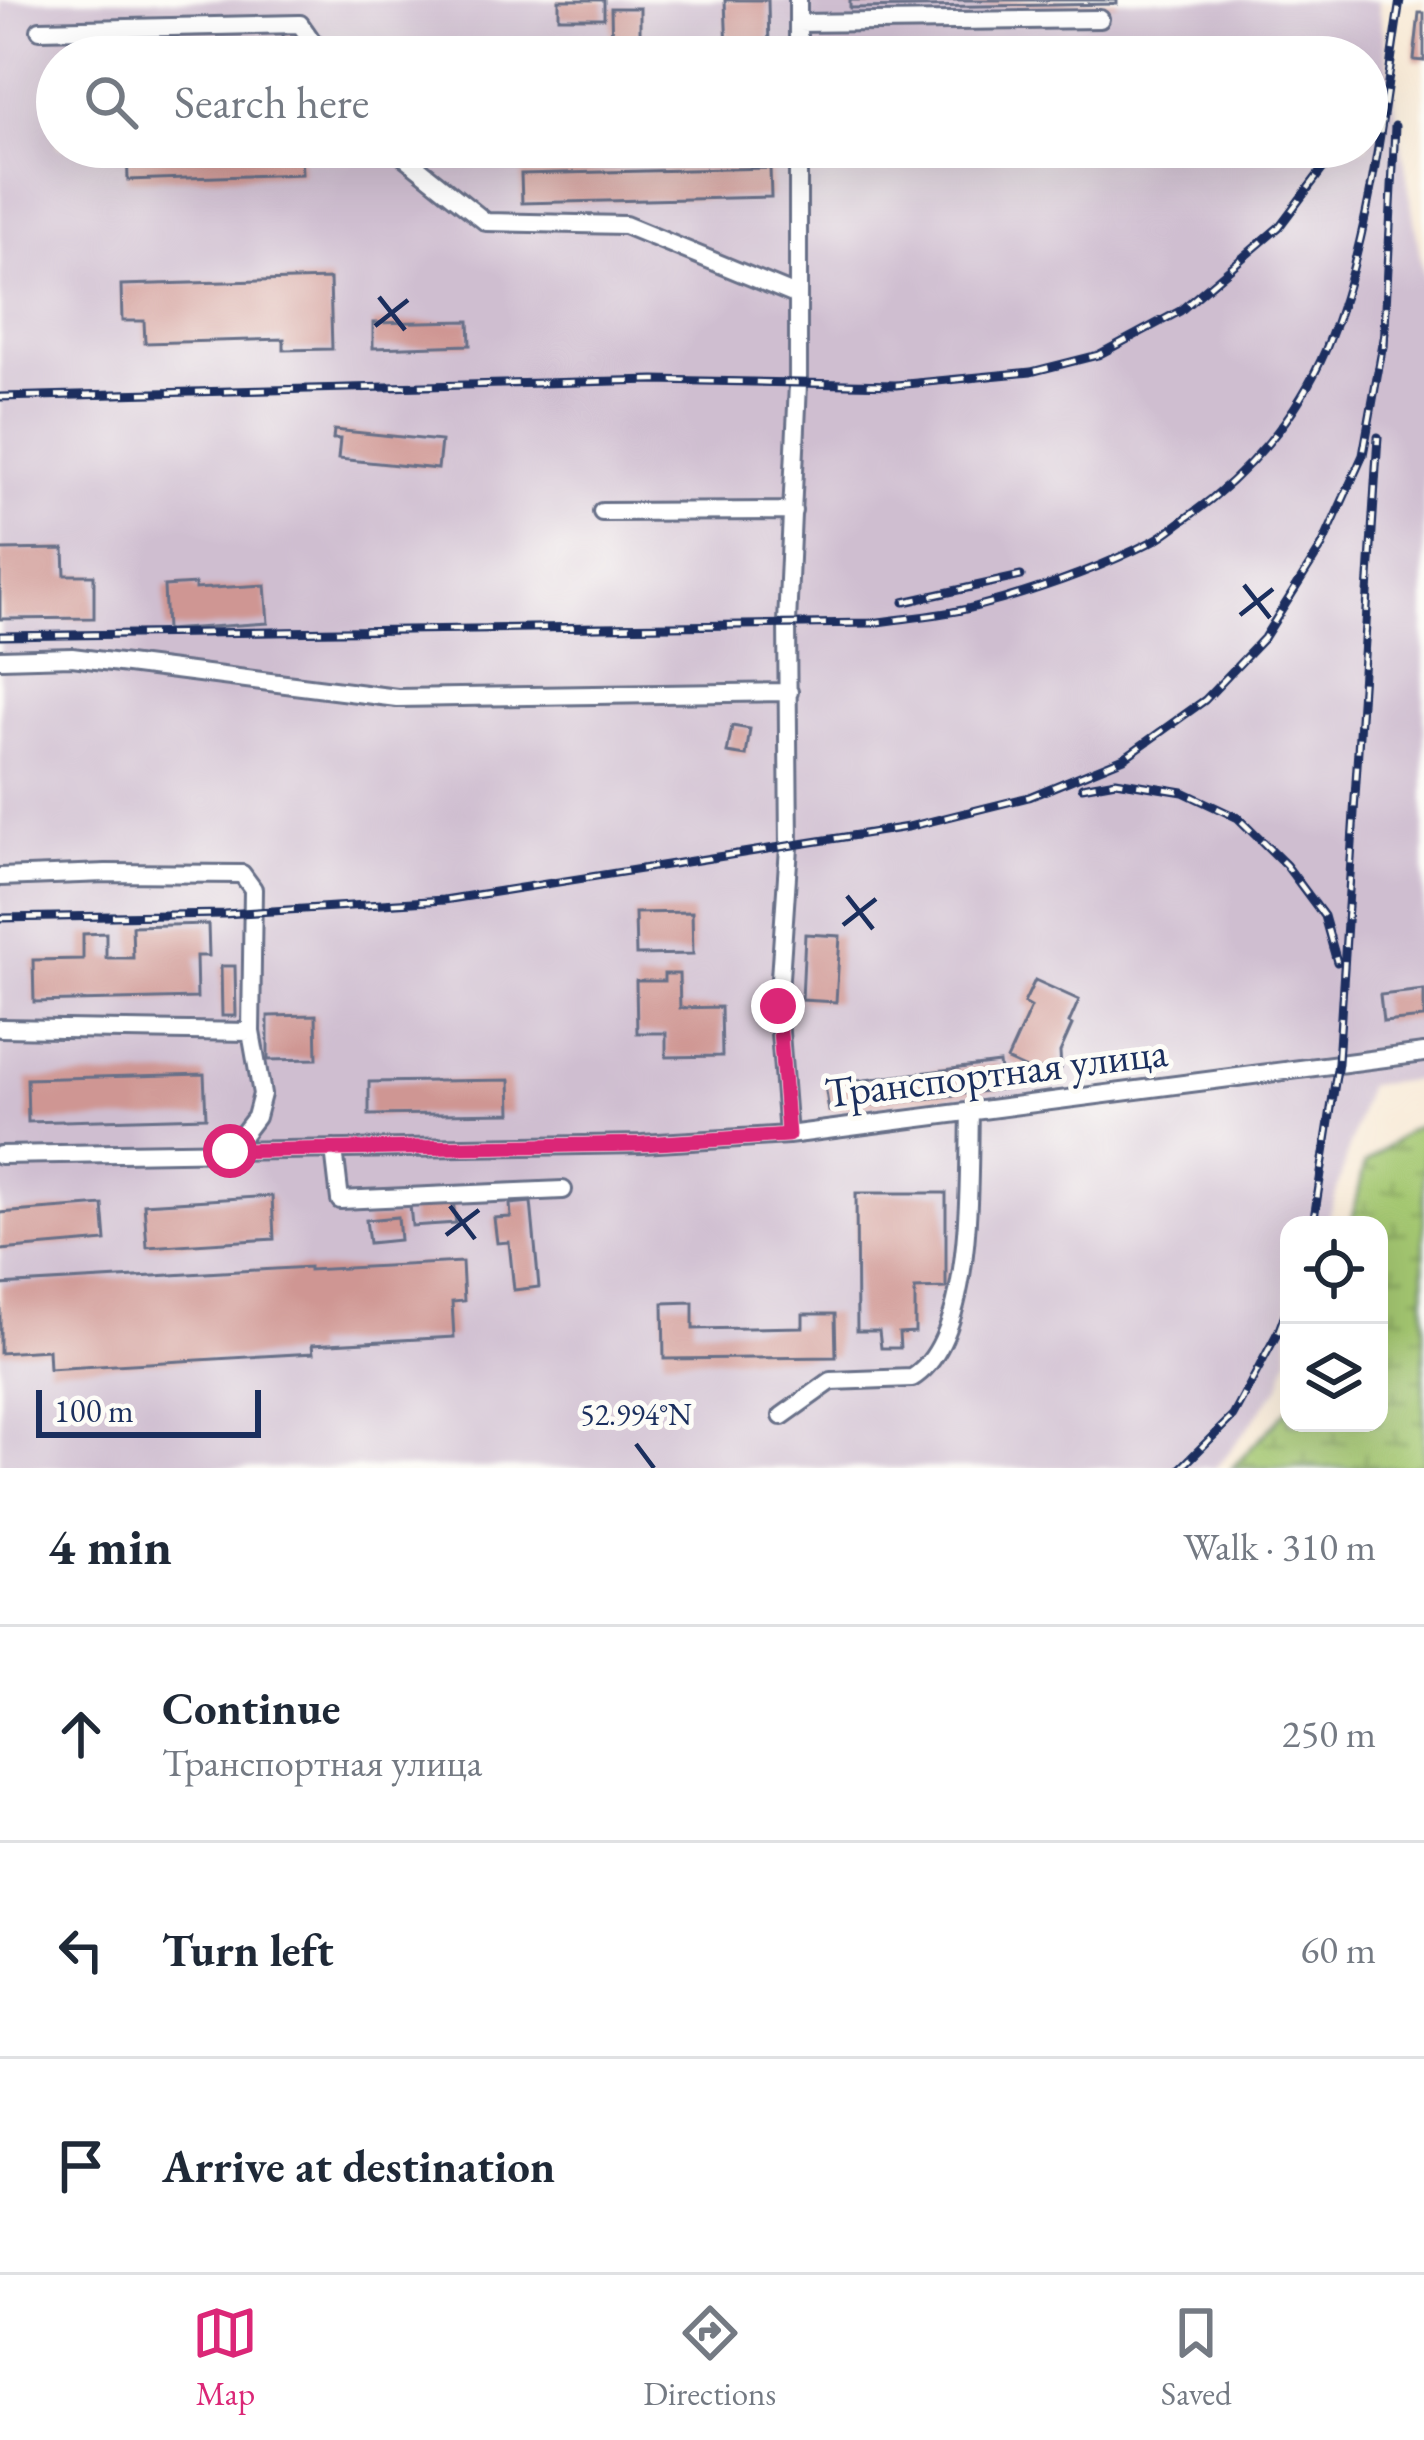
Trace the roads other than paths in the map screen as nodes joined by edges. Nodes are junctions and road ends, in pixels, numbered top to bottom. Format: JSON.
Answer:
{"nodes":[{"id":1,"x":798,"y":0,"type":"edge"},
{"id":2,"x":1100,"y":19,"type":"dead end"},
{"id":3,"x":798,"y":23,"type":"junction"},
{"id":4,"x":40,"y":30,"type":"dead end"},
{"id":5,"x":308,"y":36,"type":"edge"},
{"id":6,"x":798,"y":36,"type":"edge"},
{"id":7,"x":418,"y":168,"type":"edge"},
{"id":8,"x":798,"y":168,"type":"edge"},
{"id":9,"x":798,"y":296,"type":"junction"},
{"id":10,"x":793,"y":511,"type":"junction"},
{"id":11,"x":602,"y":512,"type":"dead end"},
{"id":12,"x":0,"y":659,"type":"edge"},
{"id":13,"x":789,"y":692,"type":"junction"},
{"id":14,"x":0,"y":877,"type":"edge"},
{"id":15,"x":0,"y":1028,"type":"edge"},
{"id":16,"x":251,"y":1032,"type":"junction"},
{"id":17,"x":1424,"y":1053,"type":"edge"},
{"id":18,"x":970,"y":1111,"type":"junction"},
{"id":19,"x":788,"y":1135,"type":"junction"},
{"id":20,"x":334,"y":1149,"type":"junction"},
{"id":21,"x":230,"y":1151,"type":"junction"},
{"id":22,"x":0,"y":1155,"type":"edge"},
{"id":23,"x":563,"y":1190,"type":"dead end"},
{"id":24,"x":782,"y":1416,"type":"dead end"}],
"edges":[{"from":1,"to":3,"type":"street"},
{"from":2,"to":3,"type":"street"},
{"from":3,"to":6,"type":"street"},
{"from":4,"to":5,"type":"street"},
{"from":7,"to":9,"type":"street"},
{"from":8,"to":9,"type":"street"},
{"from":9,"to":10,"type":"street"},
{"from":10,"to":11,"type":"street"},
{"from":10,"to":13,"type":"street"},
{"from":12,"to":13,"type":"street"},
{"from":13,"to":19,"type":"street"},
{"from":14,"to":16,"type":"street"},
{"from":15,"to":16,"type":"street"},
{"from":16,"to":21,"type":"street"},
{"from":17,"to":18,"type":"street","name":"Транспортная улица"},
{"from":18,"to":19,"type":"street","name":"Транспортная улица"},
{"from":18,"to":24,"type":"street"},
{"from":19,"to":20,"type":"street","name":"Транспортная улица"},
{"from":20,"to":21,"type":"street","name":"Транспортная улица"},
{"from":20,"to":23,"type":"street"},
{"from":21,"to":22,"type":"street","name":"Транспортная улица"}]}
